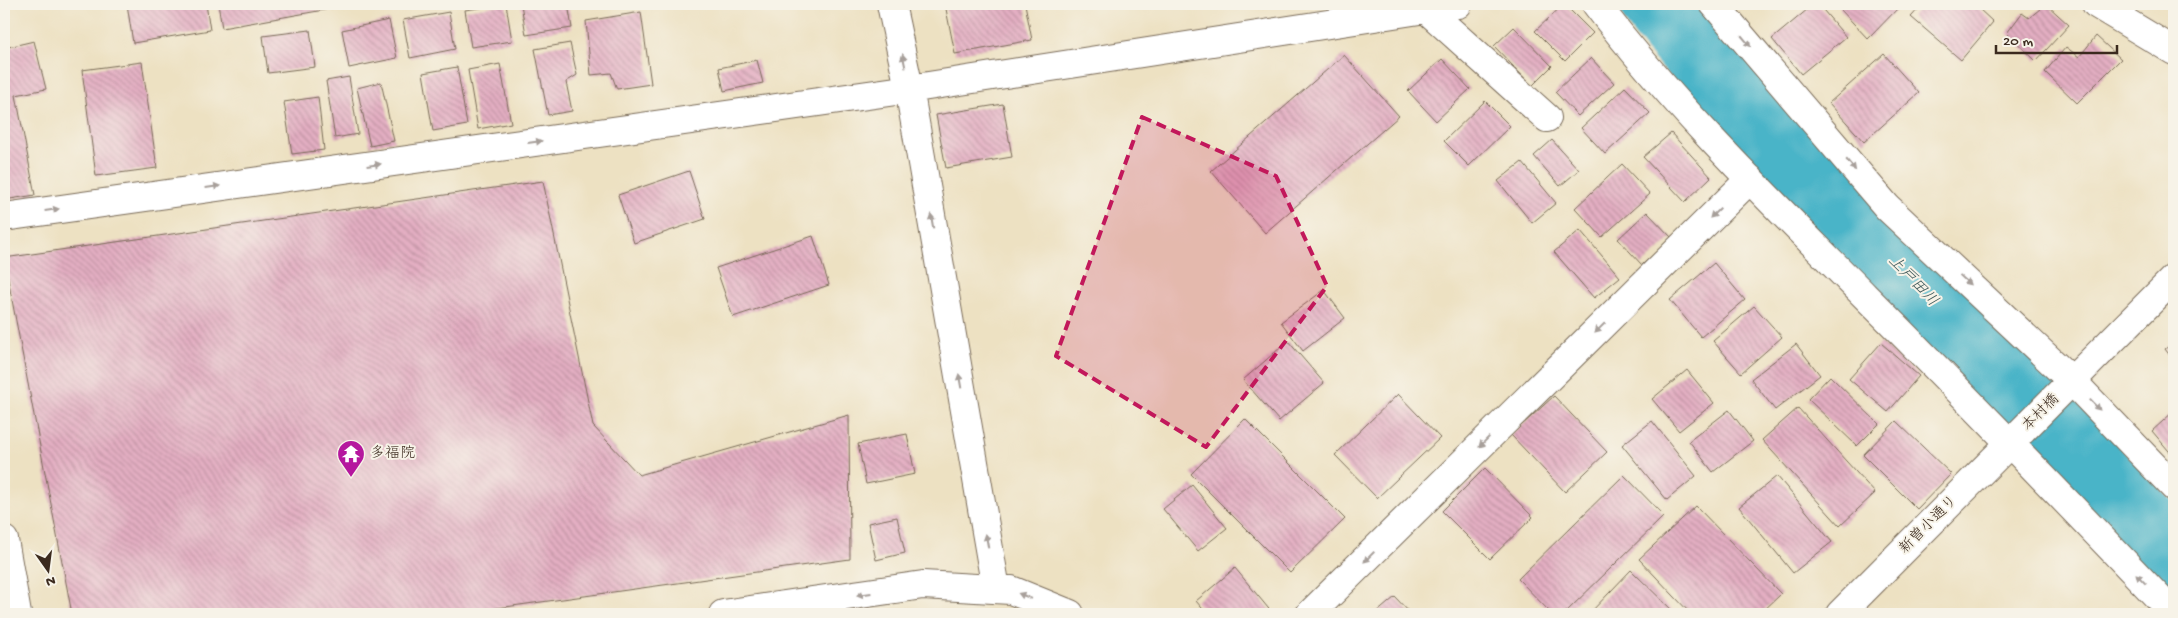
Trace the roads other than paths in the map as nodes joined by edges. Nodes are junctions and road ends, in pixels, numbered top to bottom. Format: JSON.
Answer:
{"nodes":[{"id":1,"x":891,"y":4,"type":"edge"},
{"id":2,"x":1458,"y":4,"type":"edge"},
{"id":3,"x":1596,"y":4,"type":"edge"},
{"id":4,"x":1714,"y":4,"type":"edge"},
{"id":5,"x":2096,"y":4,"type":"edge"},
{"id":6,"x":1426,"y":9,"type":"junction"},
{"id":7,"x":2174,"y":51,"type":"edge"},
{"id":8,"x":909,"y":88,"type":"junction"},
{"id":9,"x":1547,"y":118,"type":"dead end"},
{"id":10,"x":1750,"y":179,"type":"junction"},
{"id":11,"x":4,"y":217,"type":"edge"},
{"id":12,"x":2174,"y":278,"type":"edge"},
{"id":13,"x":2068,"y":385,"type":"junction"},
{"id":14,"x":2015,"y":440,"type":"junction"},
{"id":15,"x":2174,"y":487,"type":"edge"},
{"id":16,"x":4,"y":540,"type":"edge"},
{"id":17,"x":996,"y":589,"type":"junction"},
{"id":18,"x":17,"y":614,"type":"edge"},
{"id":19,"x":723,"y":614,"type":"edge"},
{"id":20,"x":1070,"y":614,"type":"edge"},
{"id":21,"x":1310,"y":614,"type":"edge"},
{"id":22,"x":1840,"y":614,"type":"edge"},
{"id":23,"x":2174,"y":614,"type":"edge"}],
"edges":[{"from":8,"to":1,"type":"street","one_way":true},
{"from":2,"to":6,"type":"street"},
{"from":3,"to":10,"type":"street"},
{"from":4,"to":13,"type":"street","one_way":true},
{"from":5,"to":7,"type":"street"},
{"from":6,"to":8,"type":"street"},
{"from":6,"to":9,"type":"street"},
{"from":11,"to":8,"type":"street","one_way":true},
{"from":17,"to":8,"type":"street","one_way":true},
{"from":10,"to":14,"type":"street"},
{"from":10,"to":21,"type":"street","one_way":true},
{"from":12,"to":13,"type":"street"},
{"from":13,"to":14,"type":"street","name":"本村橋"},
{"from":13,"to":15,"type":"street","one_way":true},
{"from":14,"to":22,"type":"street","name":"新曽小通り"},
{"from":23,"to":14,"type":"street","one_way":true},
{"from":16,"to":18,"type":"street"},
{"from":17,"to":19,"type":"street","one_way":true},
{"from":20,"to":17,"type":"street","one_way":true}]}
